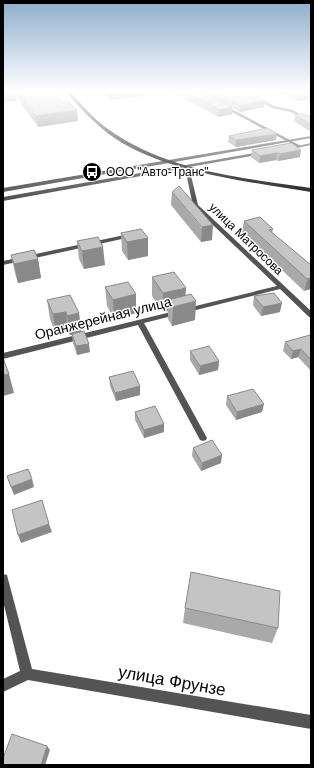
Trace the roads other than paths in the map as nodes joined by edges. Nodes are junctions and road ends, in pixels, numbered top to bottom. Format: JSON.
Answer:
{"nodes":[{"id":1,"x":103,"y":127,"type":"edge"},
{"id":2,"x":262,"y":127,"type":"edge"},
{"id":3,"x":311,"y":137,"type":"edge"},
{"id":4,"x":290,"y":141,"type":"junction"},
{"id":5,"x":311,"y":144,"type":"edge"},
{"id":6,"x":299,"y":146,"type":"junction"},
{"id":7,"x":284,"y":149,"type":"edge"},
{"id":8,"x":269,"y":152,"type":"edge"},
{"id":9,"x":171,"y":161,"type":"junction"},
{"id":10,"x":187,"y":167,"type":"junction"},
{"id":11,"x":3,"y":190,"type":"edge"},
{"id":12,"x":311,"y":190,"type":"edge"},
{"id":13,"x":3,"y":199,"type":"edge"},
{"id":14,"x":129,"y":236,"type":"edge"},
{"id":15,"x":3,"y":263,"type":"edge"},
{"id":16,"x":280,"y":287,"type":"junction"},
{"id":17,"x":311,"y":315,"type":"edge"},
{"id":18,"x":140,"y":322,"type":"junction"},
{"id":19,"x":3,"y":356,"type":"edge"},
{"id":20,"x":203,"y":438,"type":"dead end"},
{"id":21,"x":3,"y":579,"type":"edge"},
{"id":22,"x":27,"y":674,"type":"junction"},
{"id":23,"x":3,"y":686,"type":"edge"},
{"id":24,"x":311,"y":722,"type":"edge"}],
"edges":[{"from":1,"to":9,"type":"main road"},
{"from":2,"to":4,"type":"lane"},
{"from":3,"to":4,"type":"street"},
{"from":4,"to":6,"type":"lane"},
{"from":4,"to":9,"type":"street"},
{"from":5,"to":6,"type":"street"},
{"from":6,"to":7,"type":"street"},
{"from":8,"to":10,"type":"street"},
{"from":9,"to":10,"type":"main road"},
{"from":9,"to":11,"type":"street"},
{"from":10,"to":12,"type":"main road"},
{"from":10,"to":13,"type":"street"},
{"from":10,"to":16,"type":"street","name":"улица Матросова"},
{"from":14,"to":15,"type":"street"},
{"from":16,"to":17,"type":"street","name":"улица Матросова"},
{"from":16,"to":18,"type":"street","name":"Оранжерейная улица"},
{"from":18,"to":19,"type":"street","name":"Оранжерейная улица"},
{"from":18,"to":20,"type":"street"},
{"from":21,"to":22,"type":"street"},
{"from":22,"to":23,"type":"street"},
{"from":22,"to":24,"type":"street","name":"улица Фрунзе"}]}
